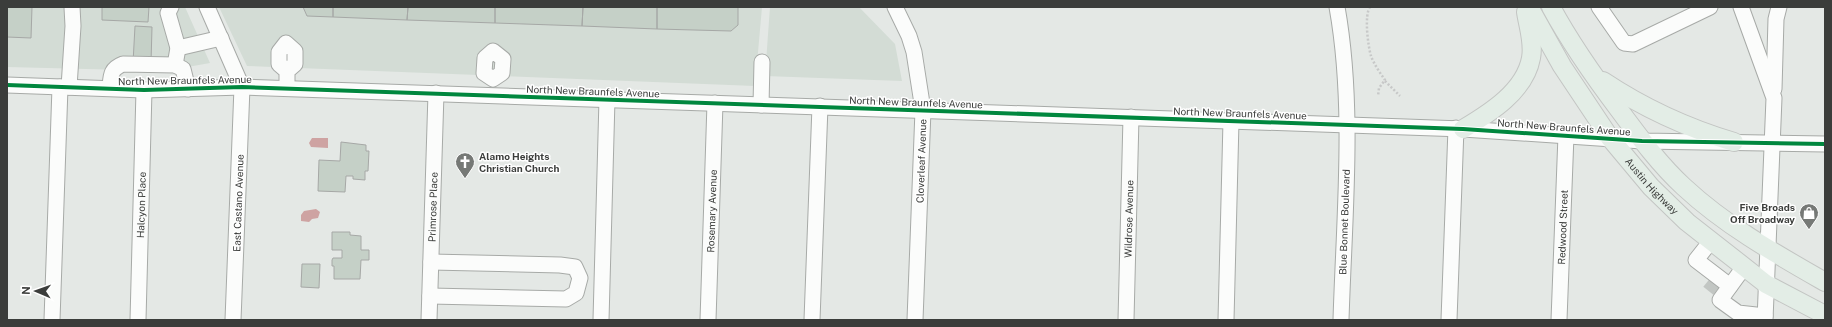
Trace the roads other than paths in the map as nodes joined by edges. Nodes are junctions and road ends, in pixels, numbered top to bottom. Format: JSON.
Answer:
{"nodes":[{"id":1,"x":72,"y":7,"type":"edge"},
{"id":2,"x":171,"y":7,"type":"edge"},
{"id":3,"x":207,"y":7,"type":"edge"},
{"id":4,"x":895,"y":7,"type":"edge"},
{"id":5,"x":1337,"y":7,"type":"edge"},
{"id":6,"x":1525,"y":7,"type":"edge"},
{"id":7,"x":1529,"y":7,"type":"edge"},
{"id":8,"x":1551,"y":7,"type":"edge"},
{"id":9,"x":1599,"y":7,"type":"edge"},
{"id":10,"x":1710,"y":7,"type":"edge"},
{"id":11,"x":1741,"y":7,"type":"edge"},
{"id":12,"x":1780,"y":7,"type":"edge"},
{"id":13,"x":220,"y":38,"type":"junction"},
{"id":14,"x":178,"y":48,"type":"junction"},
{"id":15,"x":762,"y":62,"type":"dead end"},
{"id":16,"x":175,"y":65,"type":"junction"},
{"id":17,"x":287,"y":71,"type":"dead end"},
{"id":18,"x":1592,"y":74,"type":"junction"},
{"id":19,"x":493,"y":79,"type":"dead end"},
{"id":20,"x":7,"y":85,"type":"edge"},
{"id":21,"x":64,"y":87,"type":"junction"},
{"id":22,"x":242,"y":87,"type":"junction"},
{"id":23,"x":110,"y":88,"type":"junction"},
{"id":24,"x":288,"y":88,"type":"junction"},
{"id":25,"x":188,"y":89,"type":"junction"},
{"id":26,"x":144,"y":90,"type":"junction"},
{"id":27,"x":436,"y":93,"type":"junction"},
{"id":28,"x":492,"y":95,"type":"junction"},
{"id":29,"x":1774,"y":98,"type":"junction"},
{"id":30,"x":607,"y":99,"type":"junction"},
{"id":31,"x":714,"y":103,"type":"junction"},
{"id":32,"x":761,"y":105,"type":"junction"},
{"id":33,"x":820,"y":106,"type":"junction"},
{"id":34,"x":922,"y":110,"type":"junction"},
{"id":35,"x":1131,"y":117,"type":"junction"},
{"id":36,"x":1231,"y":121,"type":"junction"},
{"id":37,"x":1347,"y":125,"type":"junction"},
{"id":38,"x":1459,"y":128,"type":"junction"},
{"id":39,"x":1566,"y":134,"type":"junction"},
{"id":40,"x":1610,"y":138,"type":"junction"},
{"id":41,"x":1642,"y":141,"type":"junction"},
{"id":42,"x":1734,"y":142,"type":"junction"},
{"id":43,"x":1772,"y":142,"type":"junction"},
{"id":44,"x":1825,"y":144,"type":"edge"},
{"id":45,"x":1711,"y":241,"type":"junction"},
{"id":46,"x":1768,"y":250,"type":"junction"},
{"id":47,"x":431,"y":262,"type":"junction"},
{"id":48,"x":1704,"y":266,"type":"junction"},
{"id":49,"x":1744,"y":267,"type":"junction"},
{"id":50,"x":1825,"y":282,"type":"edge"},
{"id":51,"x":1766,"y":284,"type":"junction"},
{"id":52,"x":1720,"y":287,"type":"junction"},
{"id":53,"x":430,"y":296,"type":"junction"},
{"id":54,"x":1825,"y":315,"type":"edge"},
{"id":55,"x":1765,"y":318,"type":"edge"},
{"id":56,"x":52,"y":320,"type":"edge"},
{"id":57,"x":138,"y":320,"type":"edge"},
{"id":58,"x":233,"y":320,"type":"edge"},
{"id":59,"x":429,"y":320,"type":"edge"},
{"id":60,"x":601,"y":320,"type":"edge"},
{"id":61,"x":708,"y":320,"type":"edge"},
{"id":62,"x":812,"y":320,"type":"edge"},
{"id":63,"x":915,"y":320,"type":"edge"},
{"id":64,"x":1126,"y":320,"type":"edge"},
{"id":65,"x":1226,"y":320,"type":"edge"},
{"id":66,"x":1341,"y":320,"type":"edge"},
{"id":67,"x":1449,"y":320,"type":"edge"},
{"id":68,"x":1559,"y":320,"type":"edge"}],
"edges":[{"from":1,"to":21,"type":"street"},
{"from":2,"to":14,"type":"street"},
{"from":3,"to":13,"type":"street"},
{"from":4,"to":34,"type":"street","name":"Cloverleaf Avenue"},
{"from":5,"to":37,"type":"street","name":"Blue Bonnet Boulevard"},
{"from":6,"to":38,"type":"main road"},
{"from":7,"to":40,"type":"main road","name":"Austin Highway"},
{"from":8,"to":18,"type":"main road"},
{"from":9,"to":10,"type":"street"},
{"from":11,"to":29,"type":"street"},
{"from":12,"to":29,"type":"street"},
{"from":13,"to":14,"type":"street"},
{"from":13,"to":22,"type":"street"},
{"from":14,"to":16,"type":"street"},
{"from":15,"to":32,"type":"street"},
{"from":16,"to":23,"type":"street"},
{"from":16,"to":25,"type":"street"},
{"from":17,"to":24,"type":"street"},
{"from":18,"to":41,"type":"main road"},
{"from":18,"to":42,"type":"main road"},
{"from":19,"to":28,"type":"street"},
{"from":20,"to":21,"type":"street","name":"North New Braunfels Avenue"},
{"from":21,"to":23,"type":"street","name":"North New Braunfels Avenue"},
{"from":21,"to":56,"type":"street"},
{"from":22,"to":24,"type":"street","name":"North New Braunfels Avenue"},
{"from":22,"to":25,"type":"street","name":"North New Braunfels Avenue"},
{"from":22,"to":58,"type":"street","name":"East Castano Avenue"},
{"from":23,"to":26,"type":"street","name":"North New Braunfels Avenue"},
{"from":24,"to":27,"type":"street","name":"North New Braunfels Avenue"},
{"from":25,"to":26,"type":"street","name":"North New Braunfels Avenue"},
{"from":26,"to":57,"type":"street","name":"Halcyon Place"},
{"from":27,"to":28,"type":"street","name":"North New Braunfels Avenue"},
{"from":27,"to":47,"type":"street","name":"Primrose Place"},
{"from":28,"to":30,"type":"street","name":"North New Braunfels Avenue"},
{"from":29,"to":43,"type":"street"},
{"from":30,"to":31,"type":"street","name":"North New Braunfels Avenue"},
{"from":30,"to":60,"type":"street"},
{"from":31,"to":32,"type":"street","name":"North New Braunfels Avenue"},
{"from":31,"to":61,"type":"street","name":"Rosemary Avenue"},
{"from":32,"to":33,"type":"street","name":"North New Braunfels Avenue"},
{"from":33,"to":34,"type":"street","name":"North New Braunfels Avenue"},
{"from":33,"to":62,"type":"street"},
{"from":34,"to":35,"type":"street","name":"North New Braunfels Avenue"},
{"from":34,"to":63,"type":"street","name":"Cloverleaf Avenue"},
{"from":35,"to":36,"type":"street","name":"North New Braunfels Avenue"},
{"from":35,"to":64,"type":"street","name":"Wildrose Avenue"},
{"from":36,"to":37,"type":"street","name":"North New Braunfels Avenue"},
{"from":36,"to":65,"type":"street"},
{"from":37,"to":38,"type":"street","name":"North New Braunfels Avenue"},
{"from":37,"to":66,"type":"street","name":"Blue Bonnet Boulevard"},
{"from":38,"to":39,"type":"street","name":"North New Braunfels Avenue"},
{"from":38,"to":67,"type":"street"},
{"from":39,"to":40,"type":"street","name":"North New Braunfels Avenue"},
{"from":39,"to":68,"type":"street","name":"Redwood Street"},
{"from":40,"to":41,"type":"street","name":"North New Braunfels Avenue"},
{"from":40,"to":45,"type":"main road","name":"Austin Highway"},
{"from":41,"to":42,"type":"street","name":"North New Braunfels Avenue"},
{"from":41,"to":46,"type":"main road"},
{"from":42,"to":43,"type":"street","name":"North New Braunfels Avenue"},
{"from":43,"to":44,"type":"street","name":"North New Braunfels Avenue"},
{"from":43,"to":46,"type":"street"},
{"from":45,"to":48,"type":"street"},
{"from":45,"to":49,"type":"main road","name":"Austin Highway"},
{"from":46,"to":50,"type":"main road"},
{"from":46,"to":51,"type":"street"},
{"from":47,"to":53,"type":"street","name":"Primrose Place"},
{"from":47,"to":53,"type":"street"},
{"from":48,"to":52,"type":"street"},
{"from":48,"to":52,"type":"street"},
{"from":49,"to":51,"type":"main road","name":"Austin Highway"},
{"from":49,"to":52,"type":"street"},
{"from":51,"to":54,"type":"main road","name":"Austin Highway"},
{"from":51,"to":55,"type":"street"},
{"from":52,"to":55,"type":"street"},
{"from":53,"to":59,"type":"street","name":"Primrose Place"}]}
